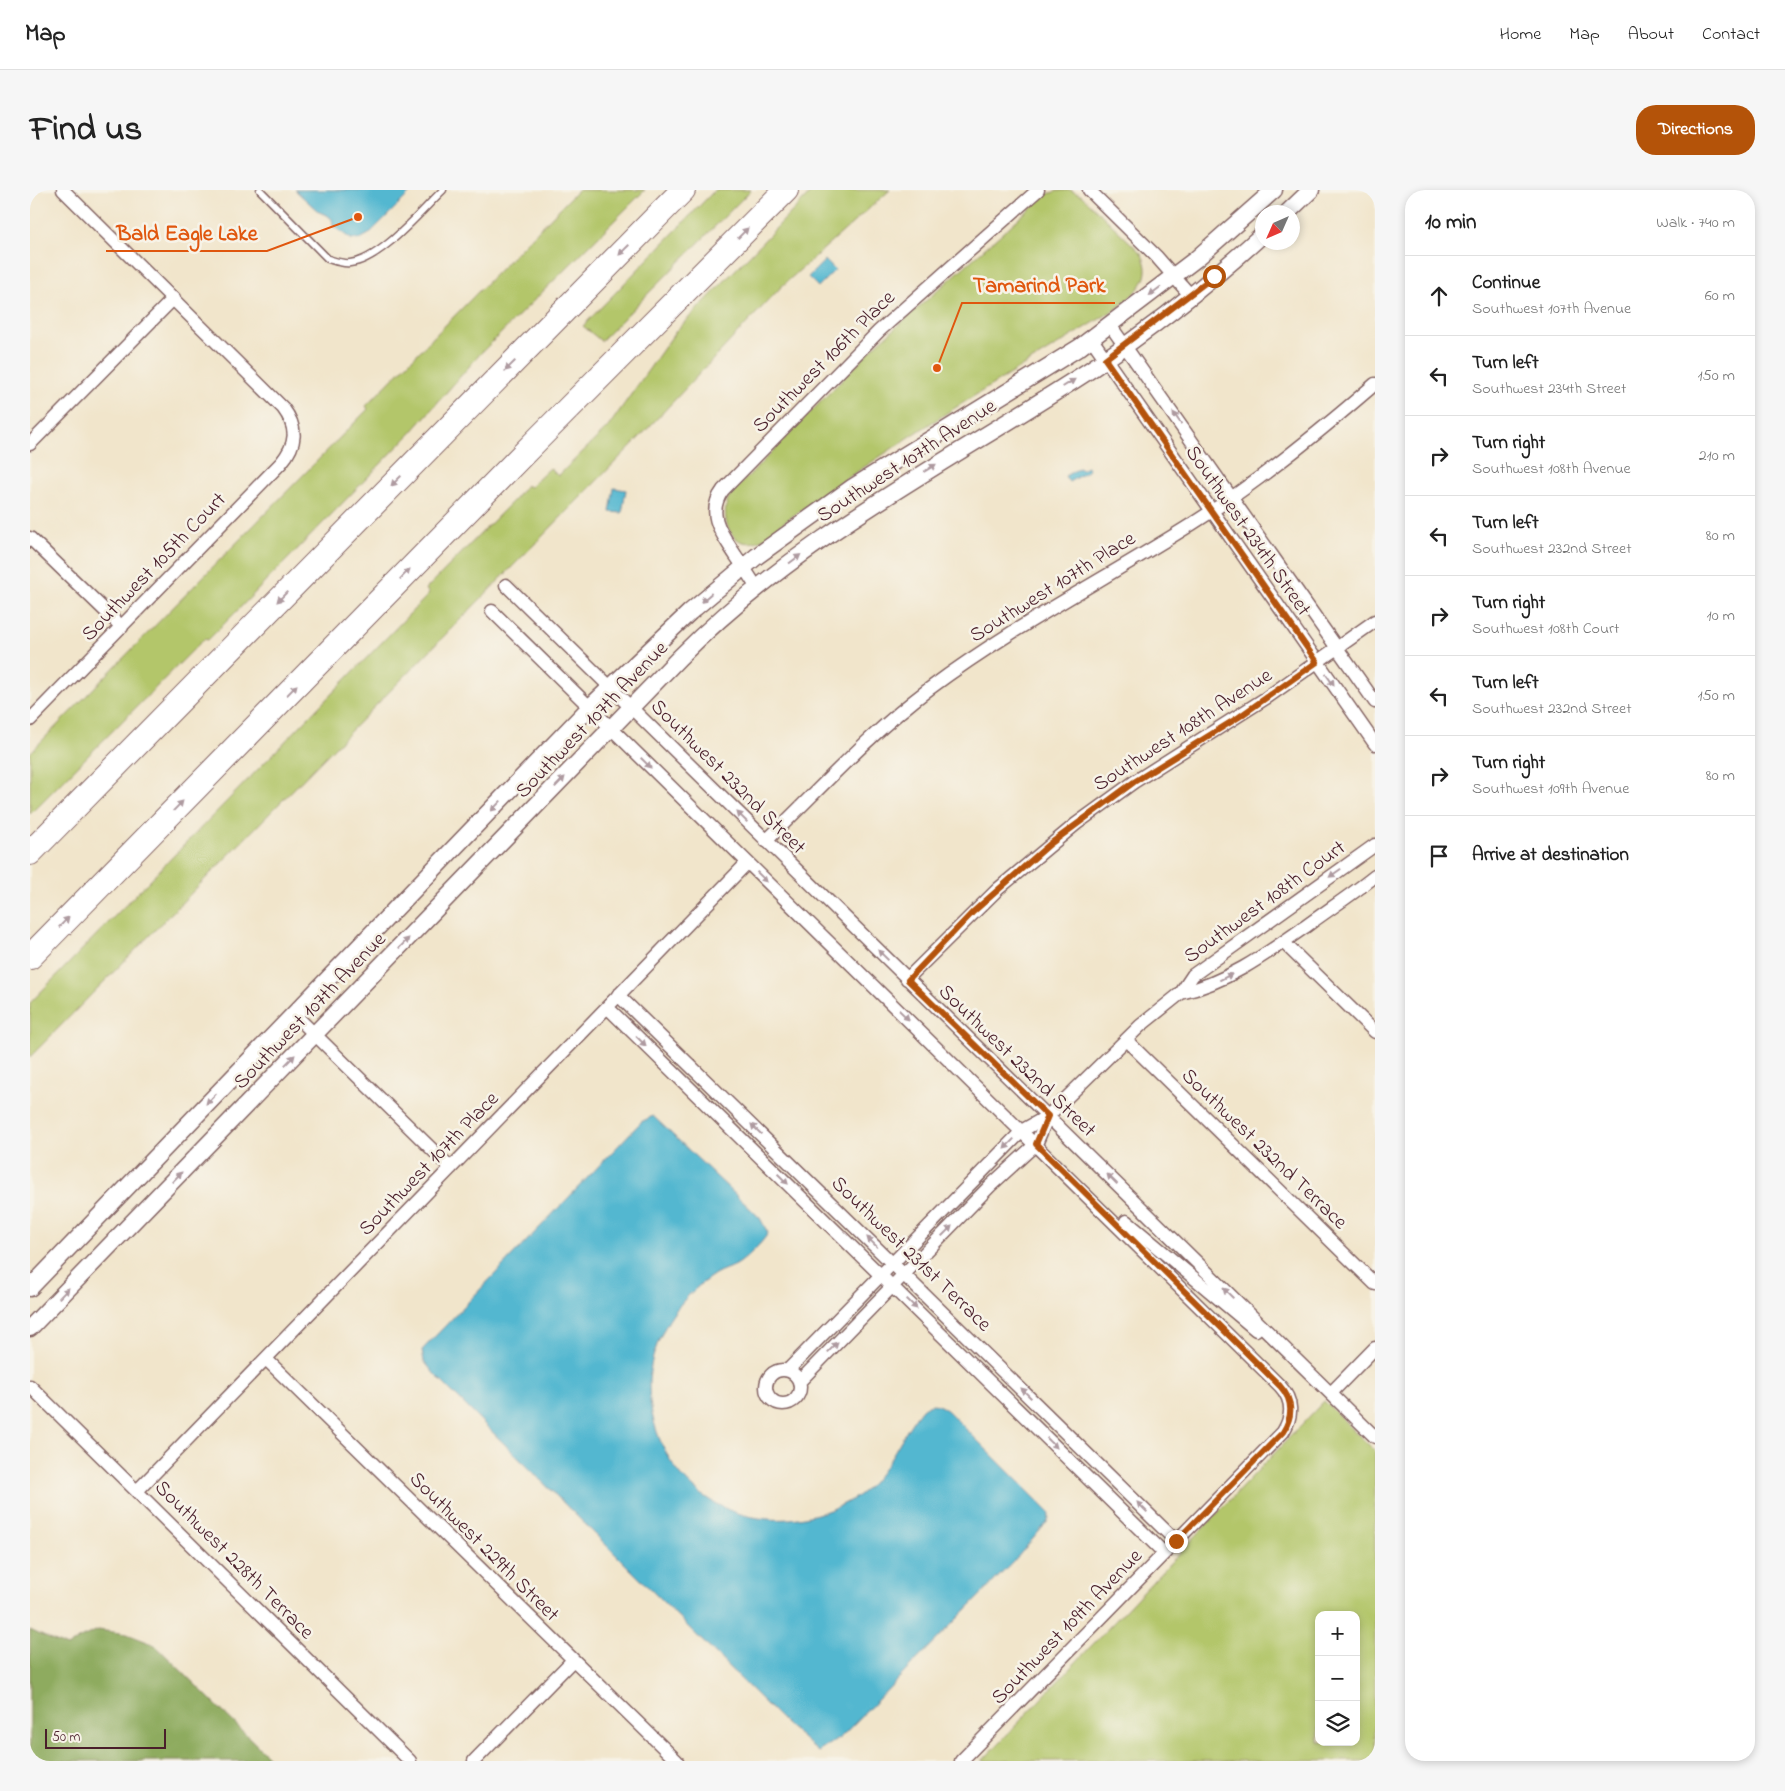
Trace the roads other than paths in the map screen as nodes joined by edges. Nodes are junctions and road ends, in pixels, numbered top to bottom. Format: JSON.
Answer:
{"nodes":[{"id":1,"x":63,"y":190,"type":"edge"},
{"id":2,"x":260,"y":190,"type":"edge"},
{"id":3,"x":443,"y":190,"type":"edge"},
{"id":4,"x":683,"y":190,"type":"edge"},
{"id":5,"x":786,"y":190,"type":"edge"},
{"id":6,"x":1038,"y":190,"type":"edge"},
{"id":7,"x":1089,"y":190,"type":"edge"},
{"id":8,"x":1274,"y":190,"type":"edge"},
{"id":9,"x":1311,"y":190,"type":"edge"},
{"id":10,"x":1295,"y":205,"type":"edge"},
{"id":11,"x":1255,"y":241,"type":"edge"},
{"id":12,"x":1174,"y":277,"type":"junction"},
{"id":13,"x":1191,"y":296,"type":"junction"},
{"id":14,"x":174,"y":298,"type":"junction"},
{"id":15,"x":1110,"y":325,"type":"junction"},
{"id":16,"x":1091,"y":338,"type":"junction"},
{"id":17,"x":1124,"y":345,"type":"junction"},
{"id":18,"x":1105,"y":359,"type":"junction"},
{"id":19,"x":1375,"y":384,"type":"edge"},
{"id":20,"x":30,"y":444,"type":"edge"},
{"id":21,"x":1231,"y":496,"type":"junction"},
{"id":22,"x":1212,"y":510,"type":"junction"},
{"id":23,"x":30,"y":538,"type":"edge"},
{"id":24,"x":744,"y":567,"type":"junction"},
{"id":25,"x":506,"y":584,"type":"dead end"},
{"id":26,"x":757,"y":588,"type":"junction"},
{"id":27,"x":492,"y":611,"type":"dead end"},
{"id":28,"x":1375,"y":622,"type":"edge"},
{"id":29,"x":122,"y":627,"type":"junction"},
{"id":30,"x":1337,"y":648,"type":"junction"},
{"id":31,"x":1317,"y":662,"type":"junction"},
{"id":32,"x":611,"y":687,"type":"junction"},
{"id":33,"x":1375,"y":702,"type":"edge"},
{"id":34,"x":590,"y":707,"type":"junction"},
{"id":35,"x":632,"y":708,"type":"junction"},
{"id":36,"x":30,"y":720,"type":"edge"},
{"id":37,"x":612,"y":728,"type":"junction"},
{"id":38,"x":1375,"y":744,"type":"edge"},
{"id":39,"x":766,"y":841,"type":"junction"},
{"id":40,"x":1375,"y":845,"type":"edge"},
{"id":41,"x":30,"y":853,"type":"edge"},
{"id":42,"x":747,"y":863,"type":"junction"},
{"id":43,"x":1375,"y":876,"type":"edge"},
{"id":44,"x":1283,"y":942,"type":"junction"},
{"id":45,"x":30,"y":957,"type":"edge"},
{"id":46,"x":908,"y":980,"type":"junction"},
{"id":47,"x":1181,"y":993,"type":"junction"},
{"id":48,"x":618,"y":995,"type":"junction"},
{"id":49,"x":607,"y":1007,"type":"junction"},
{"id":50,"x":294,"y":1014,"type":"junction"},
{"id":51,"x":1375,"y":1032,"type":"edge"},
{"id":52,"x":315,"y":1035,"type":"junction"},
{"id":53,"x":1126,"y":1040,"type":"junction"},
{"id":54,"x":1048,"y":1116,"type":"junction"},
{"id":55,"x":1023,"y":1130,"type":"junction"},
{"id":56,"x":1036,"y":1144,"type":"junction"},
{"id":57,"x":451,"y":1168,"type":"junction"},
{"id":58,"x":1064,"y":1171,"type":"junction"},
{"id":59,"x":894,"y":1263,"type":"junction"},
{"id":60,"x":904,"y":1274,"type":"junction"},
{"id":61,"x":882,"y":1276,"type":"junction"},
{"id":62,"x":1375,"y":1284,"type":"edge"},
{"id":63,"x":893,"y":1286,"type":"junction"},
{"id":64,"x":30,"y":1288,"type":"edge"},
{"id":65,"x":30,"y":1328,"type":"edge"},
{"id":66,"x":1375,"y":1348,"type":"edge"},
{"id":67,"x":266,"y":1359,"type":"junction"},
{"id":68,"x":788,"y":1370,"type":"junction"},
{"id":69,"x":1313,"y":1376,"type":"junction"},
{"id":70,"x":800,"y":1382,"type":"junction"},
{"id":71,"x":30,"y":1386,"type":"edge"},
{"id":72,"x":1331,"y":1393,"type":"junction"},
{"id":73,"x":1375,"y":1437,"type":"edge"},
{"id":74,"x":137,"y":1491,"type":"junction"},
{"id":75,"x":1176,"y":1541,"type":"junction"},
{"id":76,"x":1164,"y":1553,"type":"junction"},
{"id":77,"x":573,"y":1660,"type":"junction"},
{"id":78,"x":410,"y":1761,"type":"edge"},
{"id":79,"x":474,"y":1761,"type":"edge"},
{"id":80,"x":677,"y":1761,"type":"edge"},
{"id":81,"x":962,"y":1761,"type":"edge"}],
"edges":[{"from":1,"to":14,"type":"street"},
{"from":2,"to":3,"type":"lane"},
{"from":4,"to":41,"type":"highway","one_way":true},
{"from":45,"to":5,"type":"highway","one_way":true},
{"from":6,"to":24,"type":"street","name":"Southwest 106th Place"},
{"from":7,"to":12,"type":"street"},
{"from":8,"to":12,"type":"street","name":"Southwest 107th Avenue"},
{"from":9,"to":10,"type":"street"},
{"from":11,"to":13,"type":"street","name":"Southwest 107th Avenue"},
{"from":12,"to":13,"type":"street"},
{"from":12,"to":15,"type":"street","name":"Southwest 107th Avenue","one_way":true},
{"from":13,"to":17,"type":"street","name":"Southwest 107th Avenue"},
{"from":14,"to":20,"type":"street"},
{"from":14,"to":29,"type":"street","name":"Southwest 105th Court"},
{"from":15,"to":16,"type":"street","name":"Southwest 107th Avenue"},
{"from":15,"to":17,"type":"street","name":"Southwest 234th Street"},
{"from":16,"to":18,"type":"street","name":"Southwest 234th Street"},
{"from":16,"to":24,"type":"street","name":"Southwest 107th Avenue"},
{"from":17,"to":18,"type":"street","name":"Southwest 107th Avenue"},
{"from":21,"to":17,"type":"street","name":"Southwest 234th Street","one_way":true},
{"from":18,"to":22,"type":"street","name":"Southwest 234th Street"},
{"from":26,"to":18,"type":"street","name":"Southwest 107th Avenue","one_way":true},
{"from":19,"to":21,"type":"street","name":"Southwest 107th Place"},
{"from":21,"to":22,"type":"street","name":"Southwest 107th Place"},
{"from":21,"to":30,"type":"street","name":"Southwest 234th Street"},
{"from":22,"to":31,"type":"street","name":"Southwest 234th Street"},
{"from":22,"to":39,"type":"street","name":"Southwest 107th Place"},
{"from":23,"to":29,"type":"street"},
{"from":24,"to":26,"type":"street","name":"Southwest 106th Place"},
{"from":24,"to":32,"type":"street","name":"Southwest 107th Avenue","one_way":true},
{"from":25,"to":32,"type":"street","name":"Southwest 232nd Street"},
{"from":26,"to":35,"type":"street","name":"Southwest 107th Avenue"},
{"from":27,"to":34,"type":"street"},
{"from":28,"to":30,"type":"street","name":"Southwest 108th Avenue"},
{"from":29,"to":36,"type":"street","name":"Southwest 105th Court"},
{"from":30,"to":31,"type":"street","name":"Southwest 108th Avenue"},
{"from":30,"to":33,"type":"street","name":"Southwest 234th Street"},
{"from":31,"to":38,"type":"street","name":"Southwest 234th Street","one_way":true},
{"from":31,"to":46,"type":"street","name":"Southwest 108th Avenue"},
{"from":32,"to":34,"type":"street","name":"Southwest 107th Avenue"},
{"from":32,"to":35,"type":"street","name":"Southwest 232nd Street"},
{"from":34,"to":37,"type":"street"},
{"from":34,"to":50,"type":"street","name":"Southwest 107th Avenue","one_way":true},
{"from":35,"to":37,"type":"street","name":"Southwest 107th Avenue"},
{"from":39,"to":35,"type":"street","name":"Southwest 232nd Street","one_way":true},
{"from":37,"to":42,"type":"street","one_way":true},
{"from":52,"to":37,"type":"street","name":"Southwest 107th Avenue","one_way":true},
{"from":46,"to":39,"type":"street","name":"Southwest 232nd Street","one_way":true},
{"from":40,"to":47,"type":"street","name":"Southwest 108th Court","one_way":true},
{"from":42,"to":48,"type":"street","name":"Southwest 107th Place"},
{"from":42,"to":55,"type":"street","one_way":true},
{"from":43,"to":44,"type":"street","name":"Southwest 108th Court"},
{"from":47,"to":44,"type":"street","name":"Southwest 108th Court","one_way":true},
{"from":44,"to":51,"type":"street"},
{"from":46,"to":54,"type":"street","name":"Southwest 232nd Street"},
{"from":47,"to":53,"type":"street","name":"Southwest 108th Court"},
{"from":48,"to":49,"type":"street","name":"Southwest 107th Place"},
{"from":59,"to":48,"type":"street","name":"Southwest 231st Terrace","one_way":true},
{"from":49,"to":57,"type":"street","name":"Southwest 107th Place"},
{"from":49,"to":61,"type":"street","name":"Southwest 231st Terrace","one_way":true},
{"from":50,"to":52,"type":"street"},
{"from":50,"to":64,"type":"street","name":"Southwest 107th Avenue","one_way":true},
{"from":52,"to":57,"type":"street"},
{"from":65,"to":52,"type":"street","name":"Southwest 107th Avenue","one_way":true},
{"from":53,"to":54,"type":"street","name":"Southwest 108th Court"},
{"from":53,"to":62,"type":"street","name":"Southwest 232nd Terrace"},
{"from":54,"to":55,"type":"street","name":"Southwest 108th Court"},
{"from":54,"to":56,"type":"street","name":"Southwest 108th Court"},
{"from":69,"to":54,"type":"street","name":"Southwest 232nd Street","one_way":true},
{"from":55,"to":56,"type":"street"},
{"from":55,"to":59,"type":"street","name":"Southwest 108th Court","one_way":true},
{"from":56,"to":58,"type":"street"},
{"from":60,"to":56,"type":"street","name":"Southwest 108th Court","one_way":true},
{"from":57,"to":67,"type":"street","name":"Southwest 107th Place"},
{"from":58,"to":69,"type":"street"},
{"from":58,"to":75,"type":"street","name":"Southwest 109th Avenue"},
{"from":59,"to":60,"type":"street","name":"Southwest 231st Terrace"},
{"from":59,"to":61,"type":"street","name":"Southwest 108th Court"},
{"from":60,"to":63,"type":"street","name":"Southwest 108th Court"},
{"from":75,"to":60,"type":"street","name":"Southwest 231st Terrace","one_way":true},
{"from":61,"to":63,"type":"street","name":"Southwest 231st Terrace"},
{"from":61,"to":68,"type":"street","name":"Southwest 108th Court"},
{"from":70,"to":63,"type":"street","name":"Southwest 108th Court","one_way":true},
{"from":63,"to":76,"type":"street","name":"Southwest 231st Terrace","one_way":true},
{"from":66,"to":72,"type":"street"},
{"from":67,"to":74,"type":"street","name":"Southwest 107th Place"},
{"from":67,"to":77,"type":"street","name":"Southwest 229th Street"},
{"from":68,"to":70,"type":"street"},
{"from":68,"to":70,"type":"street"},
{"from":69,"to":72,"type":"street","name":"Southwest 232nd Street"},
{"from":71,"to":74,"type":"street","name":"Southwest 228th Terrace"},
{"from":72,"to":73,"type":"street","name":"Southwest 232nd Street"},
{"from":74,"to":78,"type":"street","name":"Southwest 228th Terrace"},
{"from":75,"to":76,"type":"street","name":"Southwest 109th Avenue"},
{"from":76,"to":81,"type":"street","name":"Southwest 109th Avenue"},
{"from":77,"to":79,"type":"street"},
{"from":77,"to":80,"type":"street","name":"Southwest 229th Street"}]}
